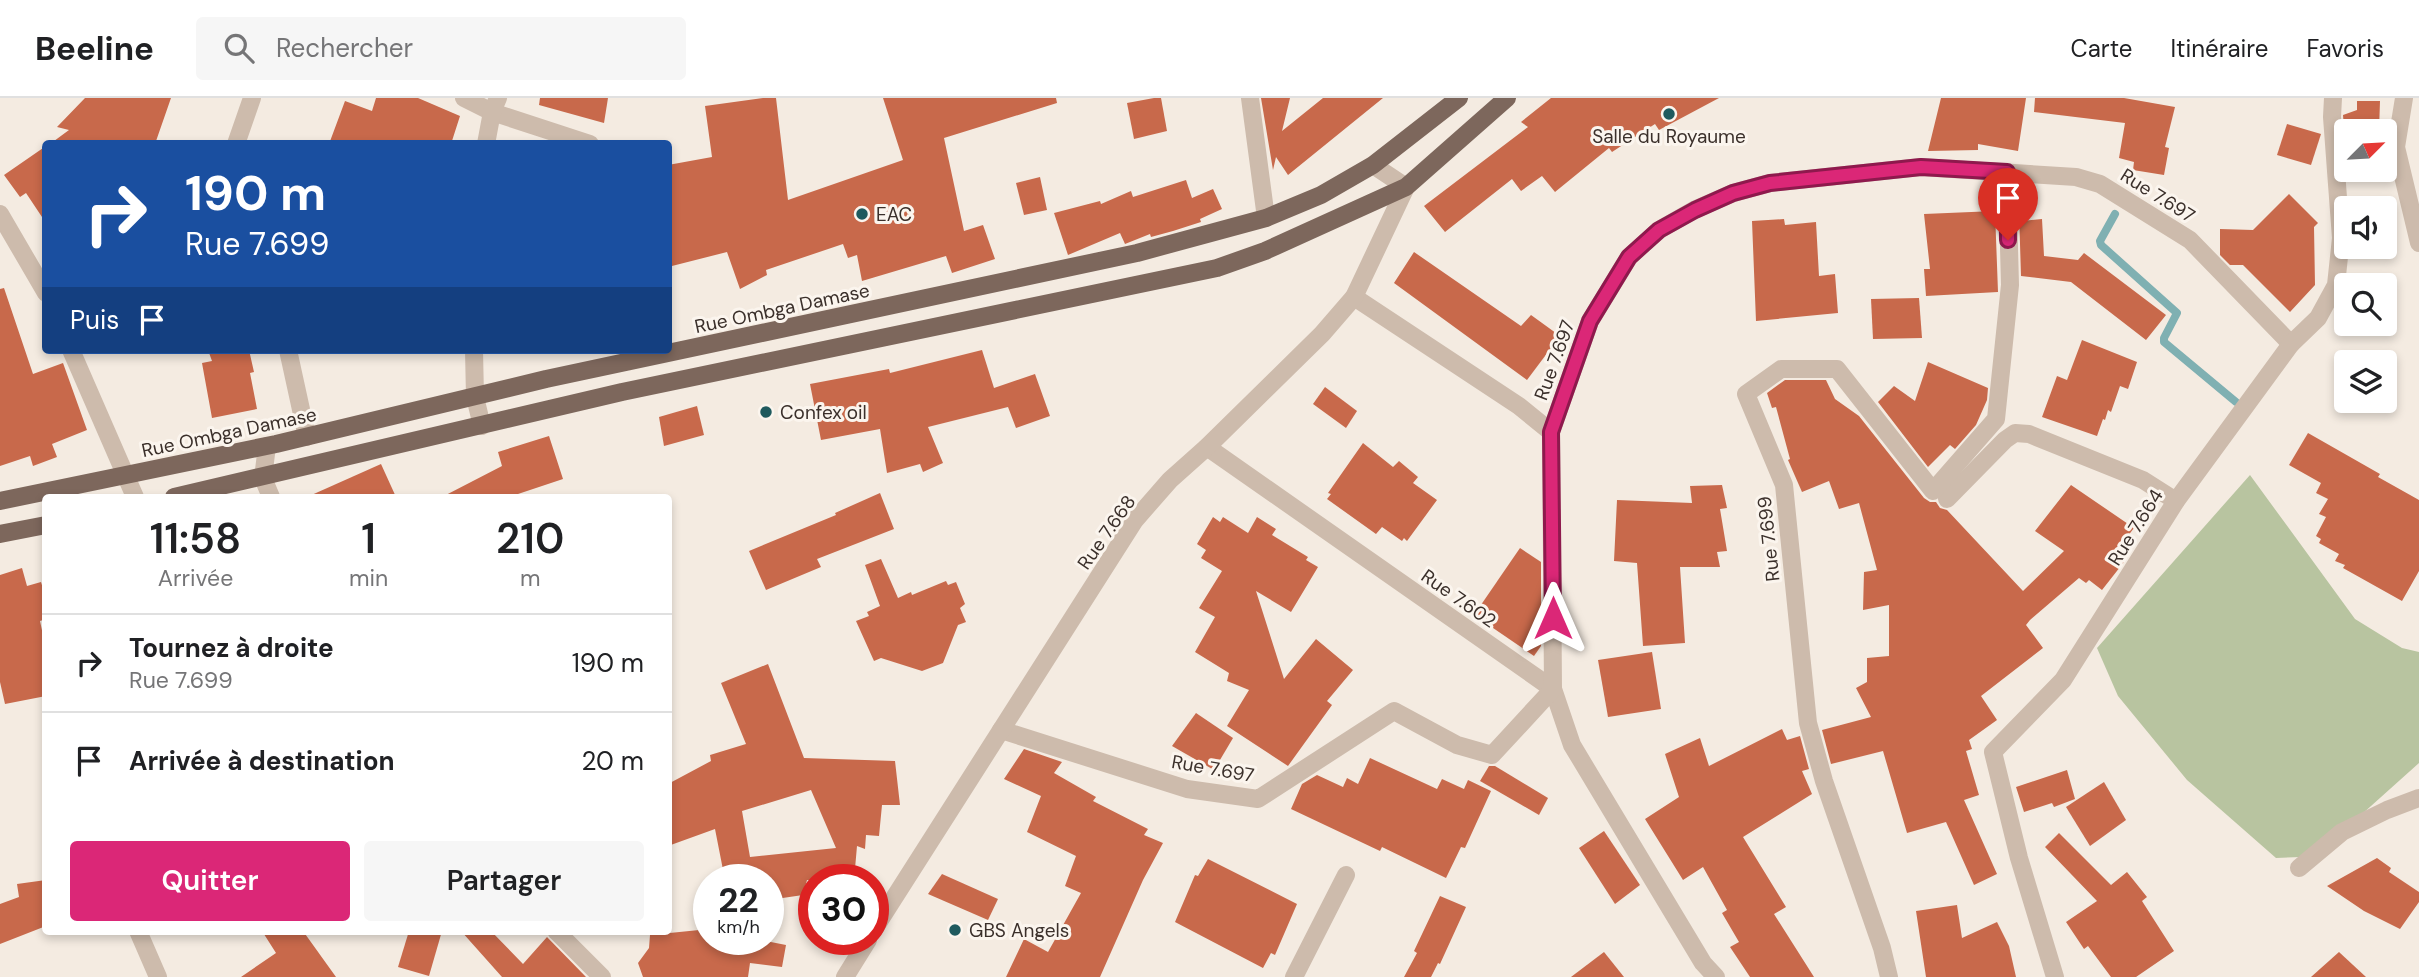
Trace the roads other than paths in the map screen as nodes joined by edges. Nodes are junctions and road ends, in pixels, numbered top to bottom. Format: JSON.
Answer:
{"nodes":[{"id":1,"x":252,"y":98,"type":"edge"},
{"id":2,"x":464,"y":98,"type":"edge"},
{"id":3,"x":1250,"y":98,"type":"edge"},
{"id":4,"x":1460,"y":98,"type":"edge"},
{"id":5,"x":1507,"y":98,"type":"edge"},
{"id":6,"x":2333,"y":98,"type":"edge"},
{"id":7,"x":2404,"y":98,"type":"edge"},
{"id":8,"x":495,"y":105,"type":"edge"},
{"id":9,"x":237,"y":140,"type":"edge"},
{"id":10,"x":487,"y":140,"type":"edge"},
{"id":11,"x":580,"y":140,"type":"edge"},
{"id":12,"x":1373,"y":165,"type":"junction"},
{"id":13,"x":2007,"y":172,"type":"junction"},
{"id":14,"x":1406,"y":187,"type":"junction"},
{"id":15,"x":0,"y":214,"type":"edge"},
{"id":16,"x":1266,"y":218,"type":"junction"},
{"id":17,"x":2419,"y":243,"type":"edge"},
{"id":18,"x":42,"y":286,"type":"edge"},
{"id":19,"x":1354,"y":297,"type":"junction"},
{"id":20,"x":2291,"y":344,"type":"junction"},
{"id":21,"x":672,"y":352,"type":"edge"},
{"id":22,"x":73,"y":354,"type":"edge"},
{"id":23,"x":289,"y":354,"type":"edge"},
{"id":24,"x":474,"y":354,"type":"edge"},
{"id":25,"x":663,"y":354,"type":"edge"},
{"id":26,"x":475,"y":397,"type":"junction"},
{"id":27,"x":482,"y":426,"type":"junction"},
{"id":28,"x":1551,"y":432,"type":"junction"},
{"id":29,"x":307,"y":437,"type":"junction"},
{"id":30,"x":267,"y":446,"type":"junction"},
{"id":31,"x":1207,"y":447,"type":"junction"},
{"id":32,"x":127,"y":476,"type":"junction"},
{"id":33,"x":263,"y":478,"type":"junction"},
{"id":34,"x":50,"y":494,"type":"edge"},
{"id":35,"x":134,"y":494,"type":"edge"},
{"id":36,"x":188,"y":494,"type":"edge"},
{"id":37,"x":270,"y":494,"type":"edge"},
{"id":38,"x":42,"y":495,"type":"edge"},
{"id":39,"x":1947,"y":499,"type":"dead end"},
{"id":40,"x":0,"y":501,"type":"edge"},
{"id":41,"x":2176,"y":501,"type":"junction"},
{"id":42,"x":42,"y":526,"type":"edge"},
{"id":43,"x":0,"y":534,"type":"edge"},
{"id":44,"x":1553,"y":689,"type":"junction"},
{"id":45,"x":1001,"y":730,"type":"junction"},
{"id":46,"x":2419,"y":798,"type":"edge"},
{"id":47,"x":2300,"y":868,"type":"dead end"},
{"id":48,"x":1346,"y":875,"type":"dead end"},
{"id":49,"x":889,"y":906,"type":"edge"},
{"id":50,"x":140,"y":935,"type":"edge"},
{"id":51,"x":560,"y":935,"type":"edge"},
{"id":52,"x":859,"y":955,"type":"edge"},
{"id":53,"x":158,"y":977,"type":"edge"},
{"id":54,"x":602,"y":977,"type":"edge"},
{"id":55,"x":845,"y":977,"type":"edge"},
{"id":56,"x":1294,"y":977,"type":"edge"},
{"id":57,"x":1716,"y":977,"type":"edge"},
{"id":58,"x":1889,"y":977,"type":"edge"},
{"id":59,"x":2055,"y":977,"type":"edge"}],
"edges":[{"from":1,"to":9,"type":"street"},
{"from":2,"to":8,"type":"street"},
{"from":3,"to":16,"type":"street"},
{"from":4,"to":12,"type":"main road","name":"Rue Ombga Damase"},
{"from":5,"to":14,"type":"main road"},
{"from":6,"to":20,"type":"street","name":"Rue 7.664"},
{"from":7,"to":17,"type":"street"},
{"from":8,"to":10,"type":"street"},
{"from":8,"to":11,"type":"street"},
{"from":12,"to":14,"type":"street"},
{"from":12,"to":16,"type":"main road","name":"Rue Ombga Damase"},
{"from":13,"to":20,"type":"street","name":"Rue 7.697"},
{"from":13,"to":28,"type":"street","name":"Rue 7.697"},
{"from":13,"to":58,"type":"street","name":"Rue 7.699"},
{"from":14,"to":19,"type":"street","name":"Rue 7.668"},
{"from":14,"to":27,"type":"main road"},
{"from":15,"to":18,"type":"street"},
{"from":16,"to":21,"type":"main road","name":"Rue Ombga Damase"},
{"from":19,"to":28,"type":"street"},
{"from":19,"to":31,"type":"street","name":"Rue 7.668"},
{"from":20,"to":41,"type":"street","name":"Rue 7.664"},
{"from":22,"to":32,"type":"street"},
{"from":23,"to":29,"type":"street"},
{"from":24,"to":26,"type":"street"},
{"from":25,"to":26,"type":"main road","name":"Rue Ombga Damase"},
{"from":26,"to":27,"type":"street"},
{"from":26,"to":29,"type":"main road","name":"Rue Ombga Damase"},
{"from":27,"to":33,"type":"main road"},
{"from":28,"to":44,"type":"street","name":"Rue 7.697"},
{"from":29,"to":30,"type":"main road","name":"Rue Ombga Damase"},
{"from":30,"to":32,"type":"main road","name":"Rue Ombga Damase"},
{"from":30,"to":33,"type":"street"},
{"from":31,"to":44,"type":"street","name":"Rue 7.602"},
{"from":31,"to":45,"type":"street","name":"Rue 7.668"},
{"from":32,"to":34,"type":"main road","name":"Rue Ombga Damase"},
{"from":32,"to":35,"type":"street"},
{"from":33,"to":36,"type":"main road"},
{"from":33,"to":37,"type":"street"},
{"from":38,"to":40,"type":"main road","name":"Rue Ombga Damase"},
{"from":39,"to":41,"type":"street"},
{"from":41,"to":59,"type":"street","name":"Rue 7.664"},
{"from":42,"to":43,"type":"main road"},
{"from":44,"to":45,"type":"street","name":"Rue 7.697"},
{"from":44,"to":57,"type":"street"},
{"from":45,"to":49,"type":"street","name":"Rue 7.668"},
{"from":46,"to":47,"type":"street"},
{"from":48,"to":56,"type":"street"},
{"from":50,"to":53,"type":"street"},
{"from":51,"to":54,"type":"street"},
{"from":52,"to":55,"type":"street"}]}
